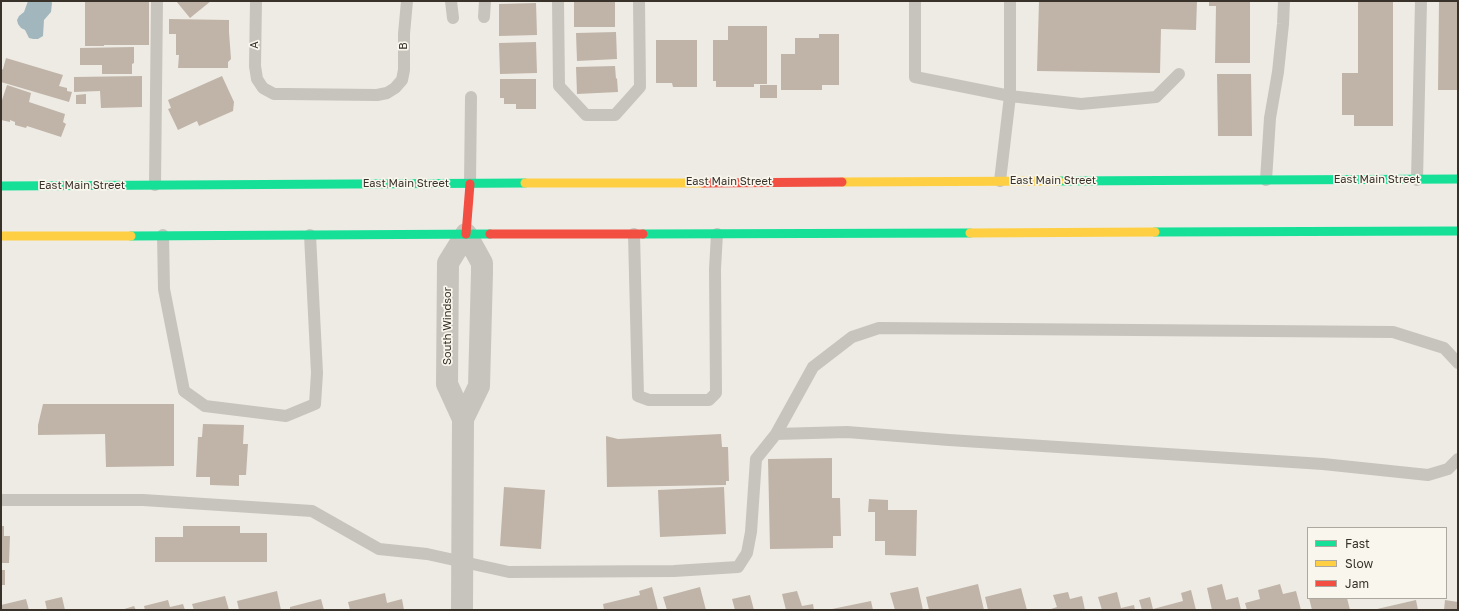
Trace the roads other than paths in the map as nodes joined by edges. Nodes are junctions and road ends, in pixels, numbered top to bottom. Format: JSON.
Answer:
{"nodes":[{"id":1,"x":157,"y":1,"type":"edge"},
{"id":2,"x":256,"y":1,"type":"edge"},
{"id":3,"x":407,"y":1,"type":"edge"},
{"id":4,"x":451,"y":1,"type":"edge"},
{"id":5,"x":485,"y":1,"type":"edge"},
{"id":6,"x":558,"y":1,"type":"edge"},
{"id":7,"x":639,"y":1,"type":"edge"},
{"id":8,"x":915,"y":1,"type":"edge"},
{"id":9,"x":1010,"y":1,"type":"edge"},
{"id":10,"x":1284,"y":1,"type":"edge"},
{"id":11,"x":1421,"y":1,"type":"edge"},
{"id":12,"x":484,"y":17,"type":"dead end"},
{"id":13,"x":453,"y":18,"type":"dead end"},
{"id":14,"x":1179,"y":74,"type":"dead end"},
{"id":15,"x":395,"y":88,"type":"joint"},
{"id":16,"x":1010,"y":96,"type":"junction"},
{"id":17,"x":471,"y":97,"type":"dead end"},
{"id":18,"x":1458,"y":179,"type":"edge"},
{"id":19,"x":1266,"y":180,"type":"junction"},
{"id":20,"x":1418,"y":180,"type":"junction"},
{"id":21,"x":1000,"y":181,"type":"junction"},
{"id":22,"x":470,"y":184,"type":"junction"},
{"id":23,"x":154,"y":185,"type":"junction"},
{"id":24,"x":1,"y":186,"type":"edge"},
{"id":25,"x":1458,"y":231,"type":"edge"},
{"id":26,"x":466,"y":234,"type":"junction"},
{"id":27,"x":634,"y":234,"type":"junction"},
{"id":28,"x":717,"y":234,"type":"junction"},
{"id":29,"x":163,"y":235,"type":"junction"},
{"id":30,"x":310,"y":235,"type":"junction"},
{"id":31,"x":1,"y":236,"type":"edge"},
{"id":32,"x":1458,"y":363,"type":"edge"},
{"id":33,"x":463,"y":418,"type":"junction"},
{"id":34,"x":776,"y":434,"type":"junction"},
{"id":35,"x":1458,"y":459,"type":"edge"},
{"id":36,"x":1,"y":500,"type":"edge"},
{"id":37,"x":463,"y":562,"type":"junction"},
{"id":38,"x":462,"y":610,"type":"edge"}],
"edges":[{"from":1,"to":23,"type":"lane"},
{"from":2,"to":15,"type":"lane","name":"A"},
{"from":3,"to":15,"type":"lane","name":"B"},
{"from":4,"to":13,"type":"lane"},
{"from":5,"to":12,"type":"lane"},
{"from":6,"to":7,"type":"lane"},
{"from":8,"to":16,"type":"lane"},
{"from":9,"to":16,"type":"lane"},
{"from":10,"to":19,"type":"lane"},
{"from":11,"to":20,"type":"lane"},
{"from":14,"to":16,"type":"lane"},
{"from":16,"to":21,"type":"lane"},
{"from":17,"to":22,"type":"lane"},
{"from":18,"to":20,"type":"main road","name":"East Main Street"},
{"from":19,"to":20,"type":"main road","name":"East Main Street"},
{"from":19,"to":21,"type":"main road","name":"East Main Street"},
{"from":21,"to":22,"type":"main road","name":"East Main Street"},
{"from":22,"to":23,"type":"main road","name":"East Main Street"},
{"from":22,"to":26,"type":"main road","name":"South Windsor"},
{"from":23,"to":24,"type":"main road","name":"East Main Street"},
{"from":25,"to":28,"type":"main road"},
{"from":26,"to":27,"type":"main road"},
{"from":26,"to":30,"type":"main road"},
{"from":26,"to":33,"type":"street","name":"South Windsor"},
{"from":26,"to":33,"type":"street","name":"South Windsor"},
{"from":27,"to":28,"type":"main road"},
{"from":27,"to":28,"type":"lane"},
{"from":29,"to":30,"type":"main road"},
{"from":29,"to":30,"type":"lane"},
{"from":29,"to":31,"type":"main road"},
{"from":32,"to":34,"type":"lane"},
{"from":33,"to":37,"type":"street","name":"South Windsor"},
{"from":34,"to":35,"type":"lane"},
{"from":34,"to":37,"type":"lane"},
{"from":36,"to":37,"type":"lane"},
{"from":37,"to":38,"type":"street","name":"South Windsor"}]}
